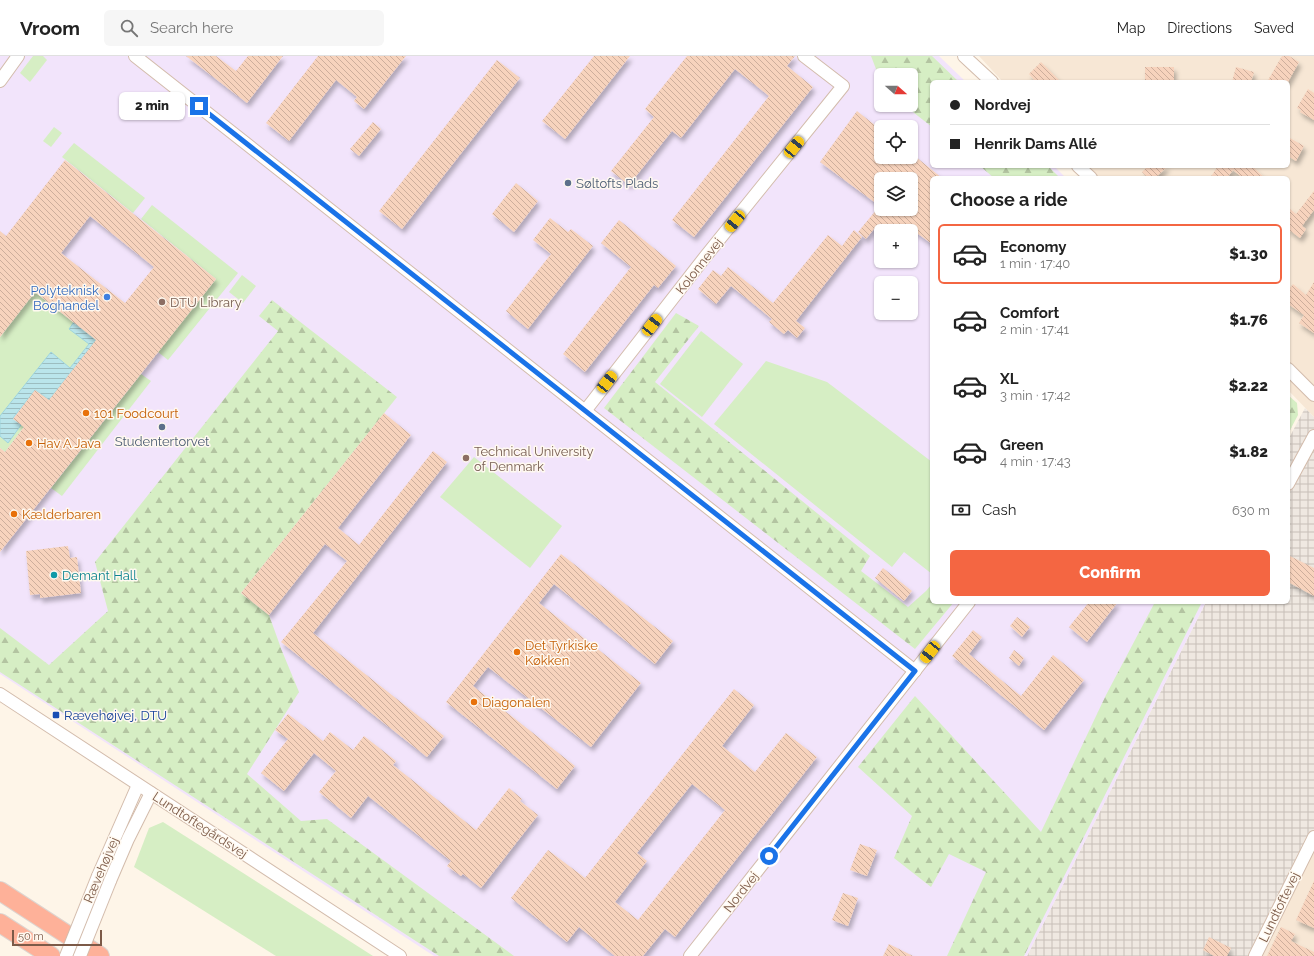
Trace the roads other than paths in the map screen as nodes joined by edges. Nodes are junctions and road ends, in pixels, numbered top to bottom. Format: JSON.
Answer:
{"nodes":[{"id":1,"x":18,"y":56,"type":"edge"},
{"id":2,"x":135,"y":56,"type":"edge"},
{"id":3,"x":804,"y":56,"type":"edge"},
{"id":4,"x":964,"y":56,"type":"edge"},
{"id":5,"x":990,"y":80,"type":"edge"},
{"id":6,"x":0,"y":81,"type":"edge"},
{"id":7,"x":1080,"y":168,"type":"edge"},
{"id":8,"x":1089,"y":176,"type":"edge"},
{"id":9,"x":1290,"y":371,"type":"edge"},
{"id":10,"x":1314,"y":395,"type":"edge"},
{"id":11,"x":585,"y":410,"type":"junction"},
{"id":12,"x":1314,"y":436,"type":"edge"},
{"id":13,"x":1290,"y":480,"type":"edge"},
{"id":14,"x":967,"y":604,"type":"edge"},
{"id":15,"x":915,"y":671,"type":"junction"},
{"id":16,"x":0,"y":694,"type":"edge"},
{"id":17,"x":138,"y":784,"type":"junction"},
{"id":18,"x":151,"y":793,"type":"junction"},
{"id":19,"x":1314,"y":837,"type":"edge"},
{"id":20,"x":0,"y":891,"type":"edge"},
{"id":21,"x":0,"y":923,"type":"edge"},
{"id":22,"x":51,"y":956,"type":"edge"},
{"id":23,"x":66,"y":956,"type":"edge"},
{"id":24,"x":80,"y":956,"type":"edge"},
{"id":25,"x":100,"y":956,"type":"edge"},
{"id":26,"x":400,"y":956,"type":"edge"},
{"id":27,"x":690,"y":956,"type":"edge"},
{"id":28,"x":1255,"y":956,"type":"edge"}],
"edges":[{"from":1,"to":6,"type":"street"},
{"from":2,"to":11,"type":"street"},
{"from":3,"to":11,"type":"street","name":"Kolonnevej"},
{"from":4,"to":5,"type":"street"},
{"from":7,"to":8,"type":"street"},
{"from":9,"to":10,"type":"street"},
{"from":11,"to":15,"type":"street"},
{"from":12,"to":13,"type":"street"},
{"from":14,"to":15,"type":"street","name":"Nordvej"},
{"from":15,"to":27,"type":"street","name":"Nordvej"},
{"from":16,"to":17,"type":"street","name":"Lundtoftegårdsvej"},
{"from":17,"to":18,"type":"street","name":"Lundtoftegårdsvej"},
{"from":17,"to":23,"type":"street","name":"Rævehøjvej","bridge":true},
{"from":18,"to":24,"type":"street","name":"Rævehøjvej","bridge":true},
{"from":18,"to":26,"type":"street","name":"Lundtoftegårdsvej"},
{"from":19,"to":28,"type":"street","name":"Lundtoftevej"},
{"from":20,"to":25,"type":"highway"},
{"from":21,"to":22,"type":"highway"}]}
